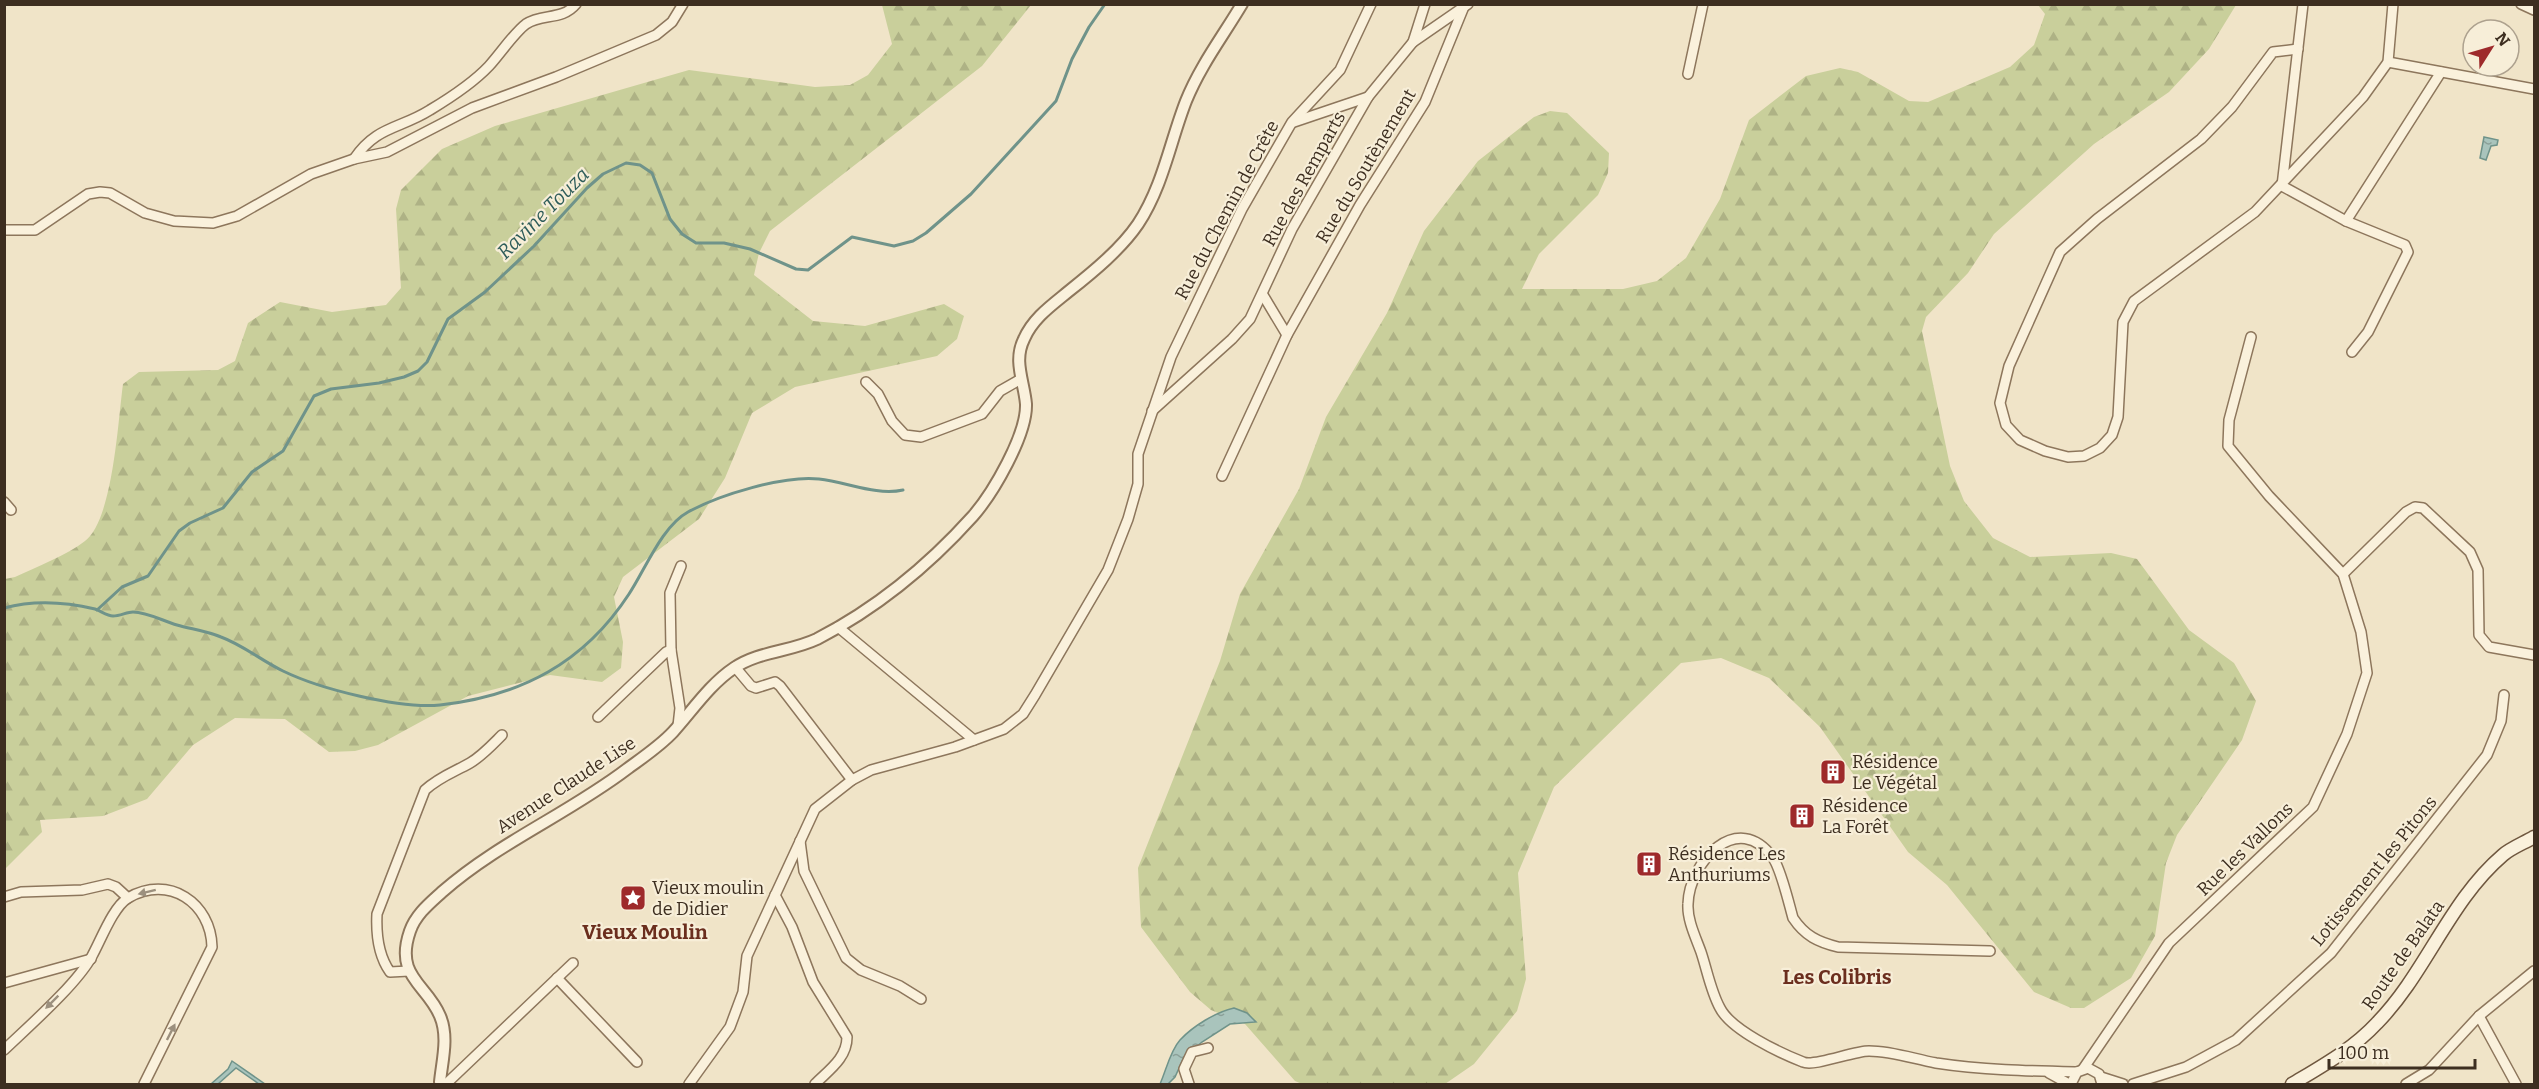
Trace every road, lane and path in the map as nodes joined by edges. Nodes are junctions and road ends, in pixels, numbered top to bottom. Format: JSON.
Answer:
{"nodes":[{"id":1,"x":576,"y":4,"type":"edge"},
{"id":2,"x":682,"y":4,"type":"edge"},
{"id":3,"x":1242,"y":4,"type":"edge"},
{"id":4,"x":1371,"y":4,"type":"edge"},
{"id":5,"x":1425,"y":4,"type":"edge"},
{"id":6,"x":1703,"y":4,"type":"edge"},
{"id":7,"x":2303,"y":4,"type":"edge"},
{"id":8,"x":2393,"y":4,"type":"edge"},
{"id":9,"x":2521,"y":4,"type":"edge"},
{"id":10,"x":1465,"y":7,"type":"edge"},
{"id":11,"x":2535,"y":10,"type":"edge"},
{"id":12,"x":1413,"y":42,"type":"junction"},
{"id":13,"x":2298,"y":49,"type":"junction"},
{"id":14,"x":2388,"y":62,"type":"junction"},
{"id":15,"x":2441,"y":72,"type":"junction"},
{"id":16,"x":1688,"y":74,"type":"dead end"},
{"id":17,"x":2535,"y":89,"type":"edge"},
{"id":18,"x":1368,"y":97,"type":"junction"},
{"id":19,"x":1292,"y":122,"type":"junction"},
{"id":20,"x":354,"y":159,"type":"junction"},
{"id":21,"x":2282,"y":186,"type":"junction"},
{"id":22,"x":2346,"y":221,"type":"junction"},
{"id":23,"x":4,"y":230,"type":"edge"},
{"id":24,"x":1263,"y":295,"type":"junction"},
{"id":25,"x":1287,"y":335,"type":"junction"},
{"id":26,"x":2251,"y":338,"type":"dead end"},
{"id":27,"x":2352,"y":352,"type":"dead end"},
{"id":28,"x":1021,"y":379,"type":"junction"},
{"id":29,"x":866,"y":382,"type":"dead end"},
{"id":30,"x":1150,"y":413,"type":"junction"},
{"id":31,"x":1222,"y":476,"type":"dead end"},
{"id":32,"x":681,"y":566,"type":"dead end"},
{"id":33,"x":2343,"y":574,"type":"junction"},
{"id":34,"x":838,"y":627,"type":"junction"},
{"id":35,"x":671,"y":650,"type":"junction"},
{"id":36,"x":2535,"y":655,"type":"edge"},
{"id":37,"x":735,"y":667,"type":"junction"},
{"id":38,"x":2504,"y":695,"type":"dead end"},
{"id":39,"x":598,"y":717,"type":"dead end"},
{"id":40,"x":678,"y":726,"type":"junction"},
{"id":41,"x":501,"y":735,"type":"dead end"},
{"id":42,"x":974,"y":740,"type":"junction"},
{"id":43,"x":852,"y":780,"type":"junction"},
{"id":44,"x":2535,"y":837,"type":"edge"},
{"id":45,"x":800,"y":839,"type":"junction"},
{"id":46,"x":775,"y":895,"type":"junction"},
{"id":47,"x":4,"y":897,"type":"edge"},
{"id":48,"x":128,"y":898,"type":"junction"},
{"id":49,"x":1990,"y":951,"type":"dead end"},
{"id":50,"x":91,"y":959,"type":"junction"},
{"id":51,"x":573,"y":963,"type":"dead end"},
{"id":52,"x":58,"y":968,"type":"junction"},
{"id":53,"x":409,"y":971,"type":"junction"},
{"id":54,"x":2535,"y":971,"type":"edge"},
{"id":55,"x":557,"y":978,"type":"junction"},
{"id":56,"x":4,"y":983,"type":"edge"},
{"id":57,"x":69,"y":985,"type":"junction"},
{"id":58,"x":921,"y":999,"type":"dead end"},
{"id":59,"x":2479,"y":1016,"type":"junction"},
{"id":60,"x":1208,"y":1048,"type":"dead end"},
{"id":61,"x":2097,"y":1048,"type":"junction"},
{"id":62,"x":4,"y":1050,"type":"edge"},
{"id":63,"x":637,"y":1062,"type":"dead end"},
{"id":64,"x":2080,"y":1070,"type":"junction"},
{"id":65,"x":2047,"y":1071,"type":"junction"},
{"id":66,"x":2100,"y":1078,"type":"edge"},
{"id":67,"x":144,"y":1084,"type":"edge"},
{"id":68,"x":440,"y":1084,"type":"edge"},
{"id":69,"x":689,"y":1084,"type":"edge"},
{"id":70,"x":815,"y":1084,"type":"edge"},
{"id":71,"x":1189,"y":1084,"type":"edge"},
{"id":72,"x":2070,"y":1084,"type":"edge"},
{"id":73,"x":2123,"y":1084,"type":"edge"},
{"id":74,"x":2133,"y":1084,"type":"edge"},
{"id":75,"x":2292,"y":1084,"type":"edge"},
{"id":76,"x":2406,"y":1084,"type":"edge"},
{"id":77,"x":2516,"y":1084,"type":"edge"}],
"edges":[{"from":1,"to":20,"type":"street"},
{"from":2,"to":20,"type":"street"},
{"from":3,"to":28,"type":"street","name":"Avenue Claude Lise"},
{"from":4,"to":19,"type":"street","name":"Rue du Chemin de Crête"},
{"from":5,"to":12,"type":"street","name":"Rue des Remparts"},
{"from":6,"to":16,"type":"street"},
{"from":7,"to":13,"type":"street"},
{"from":8,"to":14,"type":"street"},
{"from":9,"to":11,"type":"street"},
{"from":10,"to":12,"type":"street"},
{"from":10,"to":25,"type":"street","name":"Rue du Soutènement"},
{"from":12,"to":18,"type":"street","name":"Rue des Remparts"},
{"from":13,"to":21,"type":"street"},
{"from":13,"to":21,"type":"street"},
{"from":14,"to":15,"type":"street"},
{"from":14,"to":21,"type":"street"},
{"from":15,"to":17,"type":"street"},
{"from":15,"to":22,"type":"street"},
{"from":18,"to":19,"type":"street"},
{"from":18,"to":24,"type":"street","name":"Rue des Remparts"},
{"from":19,"to":30,"type":"street","name":"Rue du Chemin de Crête"},
{"from":20,"to":23,"type":"street"},
{"from":21,"to":22,"type":"street"},
{"from":22,"to":27,"type":"street"},
{"from":24,"to":25,"type":"street"},
{"from":24,"to":30,"type":"street","name":"Rue des Remparts"},
{"from":25,"to":31,"type":"street","name":"Rue du Soutènement"},
{"from":26,"to":33,"type":"street","name":"Rue les Vallons"},
{"from":28,"to":29,"type":"street"},
{"from":28,"to":34,"type":"street","name":"Avenue Claude Lise"},
{"from":30,"to":42,"type":"street","name":"Rue du Chemin de Crête"},
{"from":32,"to":35,"type":"street"},
{"from":33,"to":36,"type":"street"},
{"from":33,"to":61,"type":"street","name":"Rue les Vallons"},
{"from":34,"to":37,"type":"street","name":"Avenue Claude Lise"},
{"from":34,"to":42,"type":"street"},
{"from":35,"to":39,"type":"street"},
{"from":35,"to":40,"type":"street"},
{"from":37,"to":40,"type":"street","name":"Avenue Claude Lise"},
{"from":37,"to":43,"type":"street"},
{"from":38,"to":74,"type":"street","name":"Lotissement les Pitons"},
{"from":40,"to":53,"type":"street","name":"Avenue Claude Lise"},
{"from":41,"to":53,"type":"street"},
{"from":42,"to":43,"type":"street","name":"Rue du Chemin de Crête"},
{"from":43,"to":45,"type":"street","name":"Rue du Chemin de Crête"},
{"from":44,"to":75,"type":"main road","name":"Route de Balata"},
{"from":45,"to":46,"type":"street","name":"Rue du Chemin de Crête"},
{"from":45,"to":58,"type":"street"},
{"from":46,"to":69,"type":"street","name":"Rue du Chemin de Crête"},
{"from":46,"to":70,"type":"street"},
{"from":47,"to":48,"type":"street"},
{"from":48,"to":50,"type":"street"},
{"from":67,"to":48,"type":"street","one_way":true},
{"from":49,"to":65,"type":"street"},
{"from":50,"to":52,"type":"street"},
{"from":50,"to":57,"type":"street"},
{"from":51,"to":55,"type":"street"},
{"from":52,"to":56,"type":"street"},
{"from":52,"to":57,"type":"street"},
{"from":53,"to":68,"type":"street"},
{"from":54,"to":59,"type":"street"},
{"from":55,"to":63,"type":"street"},
{"from":55,"to":68,"type":"street"},
{"from":57,"to":62,"type":"street","one_way":true},
{"from":59,"to":76,"type":"street"},
{"from":59,"to":77,"type":"street"},
{"from":60,"to":71,"type":"street"},
{"from":61,"to":64,"type":"street","name":"Rue les Vallons"},
{"from":61,"to":66,"type":"street"},
{"from":64,"to":65,"type":"street"},
{"from":64,"to":66,"type":"street"},
{"from":64,"to":72,"type":"street","name":"Rue les Vallons"},
{"from":65,"to":72,"type":"street"},
{"from":66,"to":73,"type":"street"}]}
